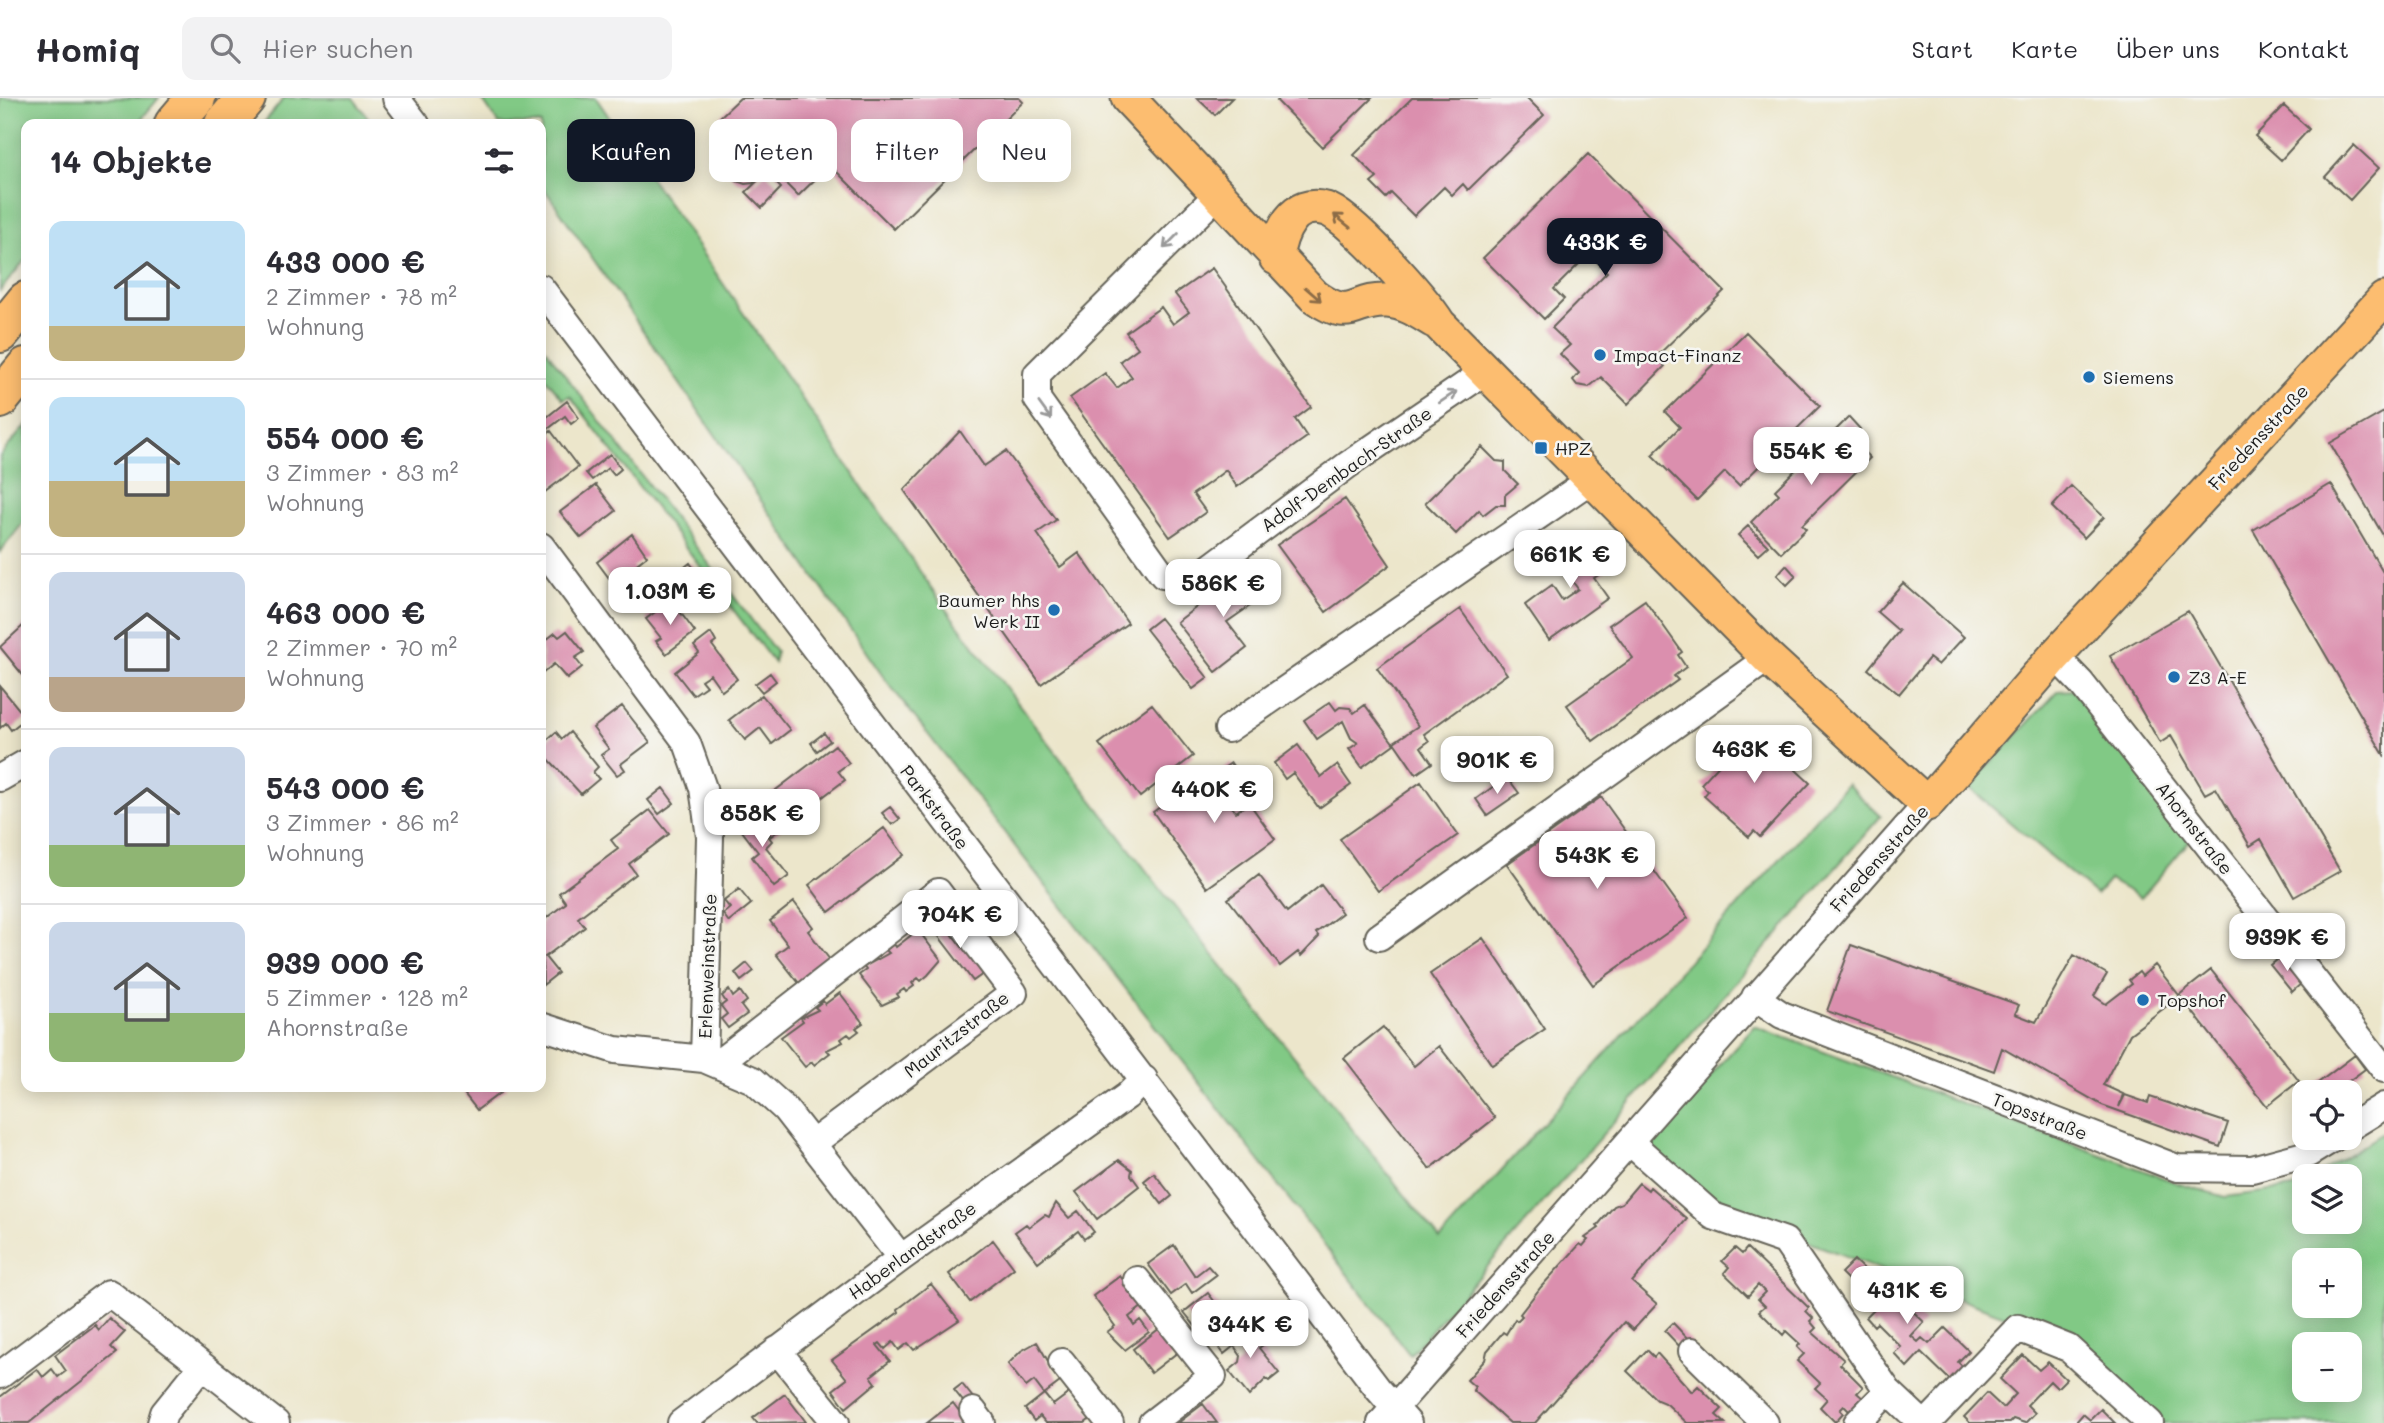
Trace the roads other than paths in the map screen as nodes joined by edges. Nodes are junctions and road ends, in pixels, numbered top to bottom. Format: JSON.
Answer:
{"nodes":[{"id":1,"x":196,"y":98,"type":"edge"},
{"id":2,"x":246,"y":98,"type":"edge"},
{"id":3,"x":397,"y":98,"type":"edge"},
{"id":4,"x":1128,"y":98,"type":"edge"},
{"id":5,"x":178,"y":119,"type":"edge"},
{"id":6,"x":228,"y":119,"type":"edge"},
{"id":7,"x":412,"y":119,"type":"edge"},
{"id":8,"x":1226,"y":200,"type":"junction"},
{"id":9,"x":1287,"y":222,"type":"junction"},
{"id":10,"x":1276,"y":258,"type":"junction"},
{"id":11,"x":1382,"y":259,"type":"junction"},
{"id":12,"x":546,"y":295,"type":"edge"},
{"id":13,"x":2384,"y":299,"type":"edge"},
{"id":14,"x":21,"y":307,"type":"edge"},
{"id":15,"x":1346,"y":312,"type":"junction"},
{"id":16,"x":1439,"y":324,"type":"junction"},
{"id":17,"x":0,"y":333,"type":"edge"},
{"id":18,"x":1486,"y":371,"type":"junction"},
{"id":19,"x":21,"y":373,"type":"edge"},
{"id":20,"x":0,"y":399,"type":"edge"},
{"id":21,"x":1592,"y":479,"type":"junction"},
{"id":22,"x":546,"y":553,"type":"edge"},
{"id":23,"x":2055,"y":656,"type":"junction"},
{"id":24,"x":1768,"y":657,"type":"junction"},
{"id":25,"x":1228,"y":729,"type":"dead end"},
{"id":26,"x":21,"y":765,"type":"edge"},
{"id":27,"x":0,"y":778,"type":"edge"},
{"id":28,"x":1927,"y":804,"type":"junction"},
{"id":29,"x":1379,"y":937,"type":"dead end"},
{"id":30,"x":1755,"y":997,"type":"junction"},
{"id":31,"x":546,"y":1028,"type":"edge"},
{"id":32,"x":711,"y":1062,"type":"junction"},
{"id":33,"x":2384,"y":1069,"type":"edge"},
{"id":34,"x":1144,"y":1079,"type":"junction"},
{"id":35,"x":2384,"y":1106,"type":"edge"},
{"id":36,"x":2362,"y":1120,"type":"edge"},
{"id":37,"x":813,"y":1143,"type":"junction"},
{"id":38,"x":1630,"y":1143,"type":"junction"},
{"id":39,"x":2314,"y":1150,"type":"edge"},
{"id":40,"x":901,"y":1258,"type":"junction"},
{"id":41,"x":1137,"y":1280,"type":"dead end"},
{"id":42,"x":777,"y":1350,"type":"junction"},
{"id":43,"x":1692,"y":1352,"type":"dead end"},
{"id":44,"x":1062,"y":1362,"type":"dead end"},
{"id":45,"x":202,"y":1366,"type":"junction"},
{"id":46,"x":0,"y":1374,"type":"edge"},
{"id":47,"x":1888,"y":1391,"type":"junction"},
{"id":48,"x":1394,"y":1418,"type":"edge"},
{"id":49,"x":161,"y":1423,"type":"edge"},
{"id":50,"x":276,"y":1423,"type":"edge"},
{"id":51,"x":681,"y":1423,"type":"edge"},
{"id":52,"x":836,"y":1423,"type":"edge"},
{"id":53,"x":1110,"y":1423,"type":"edge"},
{"id":54,"x":1152,"y":1423,"type":"edge"},
{"id":55,"x":1765,"y":1423,"type":"edge"},
{"id":56,"x":1857,"y":1423,"type":"edge"},
{"id":57,"x":1924,"y":1423,"type":"edge"},
{"id":58,"x":2150,"y":1423,"type":"edge"}],
"edges":[{"from":1,"to":5,"type":"highway"},
{"from":2,"to":6,"type":"highway"},
{"from":3,"to":7,"type":"street"},
{"from":4,"to":8,"type":"main road"},
{"from":8,"to":9,"type":"main road"},
{"from":8,"to":10,"type":"main road"},
{"from":8,"to":18,"type":"street","name":"Adolf-Dembach-Straße","one_way":true},
{"from":9,"to":10,"type":"main road"},
{"from":11,"to":9,"type":"main road","one_way":true},
{"from":10,"to":15,"type":"main road","one_way":true},
{"from":11,"to":15,"type":"main road"},
{"from":11,"to":16,"type":"main road"},
{"from":12,"to":34,"type":"street","name":"Parkstraße"},
{"from":13,"to":23,"type":"main road","name":"Friedensstraße"},
{"from":14,"to":17,"type":"highway"},
{"from":15,"to":16,"type":"main road"},
{"from":16,"to":18,"type":"main road"},
{"from":18,"to":21,"type":"main road"},
{"from":19,"to":20,"type":"highway"},
{"from":21,"to":24,"type":"main road"},
{"from":21,"to":25,"type":"street"},
{"from":22,"to":32,"type":"street","name":"Erlenweinstraße"},
{"from":23,"to":28,"type":"main road","name":"Friedensstraße"},
{"from":23,"to":33,"type":"street","name":"Ahornstraße"},
{"from":24,"to":28,"type":"main road"},
{"from":24,"to":29,"type":"street"},
{"from":26,"to":27,"type":"street"},
{"from":28,"to":30,"type":"street","name":"Friedensstraße"},
{"from":30,"to":38,"type":"street","name":"Friedensstraße"},
{"from":30,"to":39,"type":"street","name":"Topsstraße"},
{"from":31,"to":32,"type":"street"},
{"from":32,"to":37,"type":"street"},
{"from":32,"to":37,"type":"street","name":"Mauritzstraße"},
{"from":34,"to":40,"type":"street","name":"Haberlandstraße"},
{"from":34,"to":48,"type":"street","name":"Parkstraße"},
{"from":35,"to":36,"type":"street"},
{"from":37,"to":40,"type":"street"},
{"from":38,"to":47,"type":"street"},
{"from":38,"to":48,"type":"street","name":"Friedensstraße"},
{"from":40,"to":42,"type":"street","name":"Haberlandstraße"},
{"from":41,"to":54,"type":"street"},
{"from":42,"to":51,"type":"street","name":"Haberlandstraße"},
{"from":42,"to":52,"type":"street"},
{"from":43,"to":55,"type":"street"},
{"from":44,"to":53,"type":"street"},
{"from":45,"to":46,"type":"street"},
{"from":45,"to":49,"type":"street"},
{"from":45,"to":50,"type":"street"},
{"from":47,"to":56,"type":"street"},
{"from":47,"to":57,"type":"street"},
{"from":57,"to":58,"type":"street"}]}
